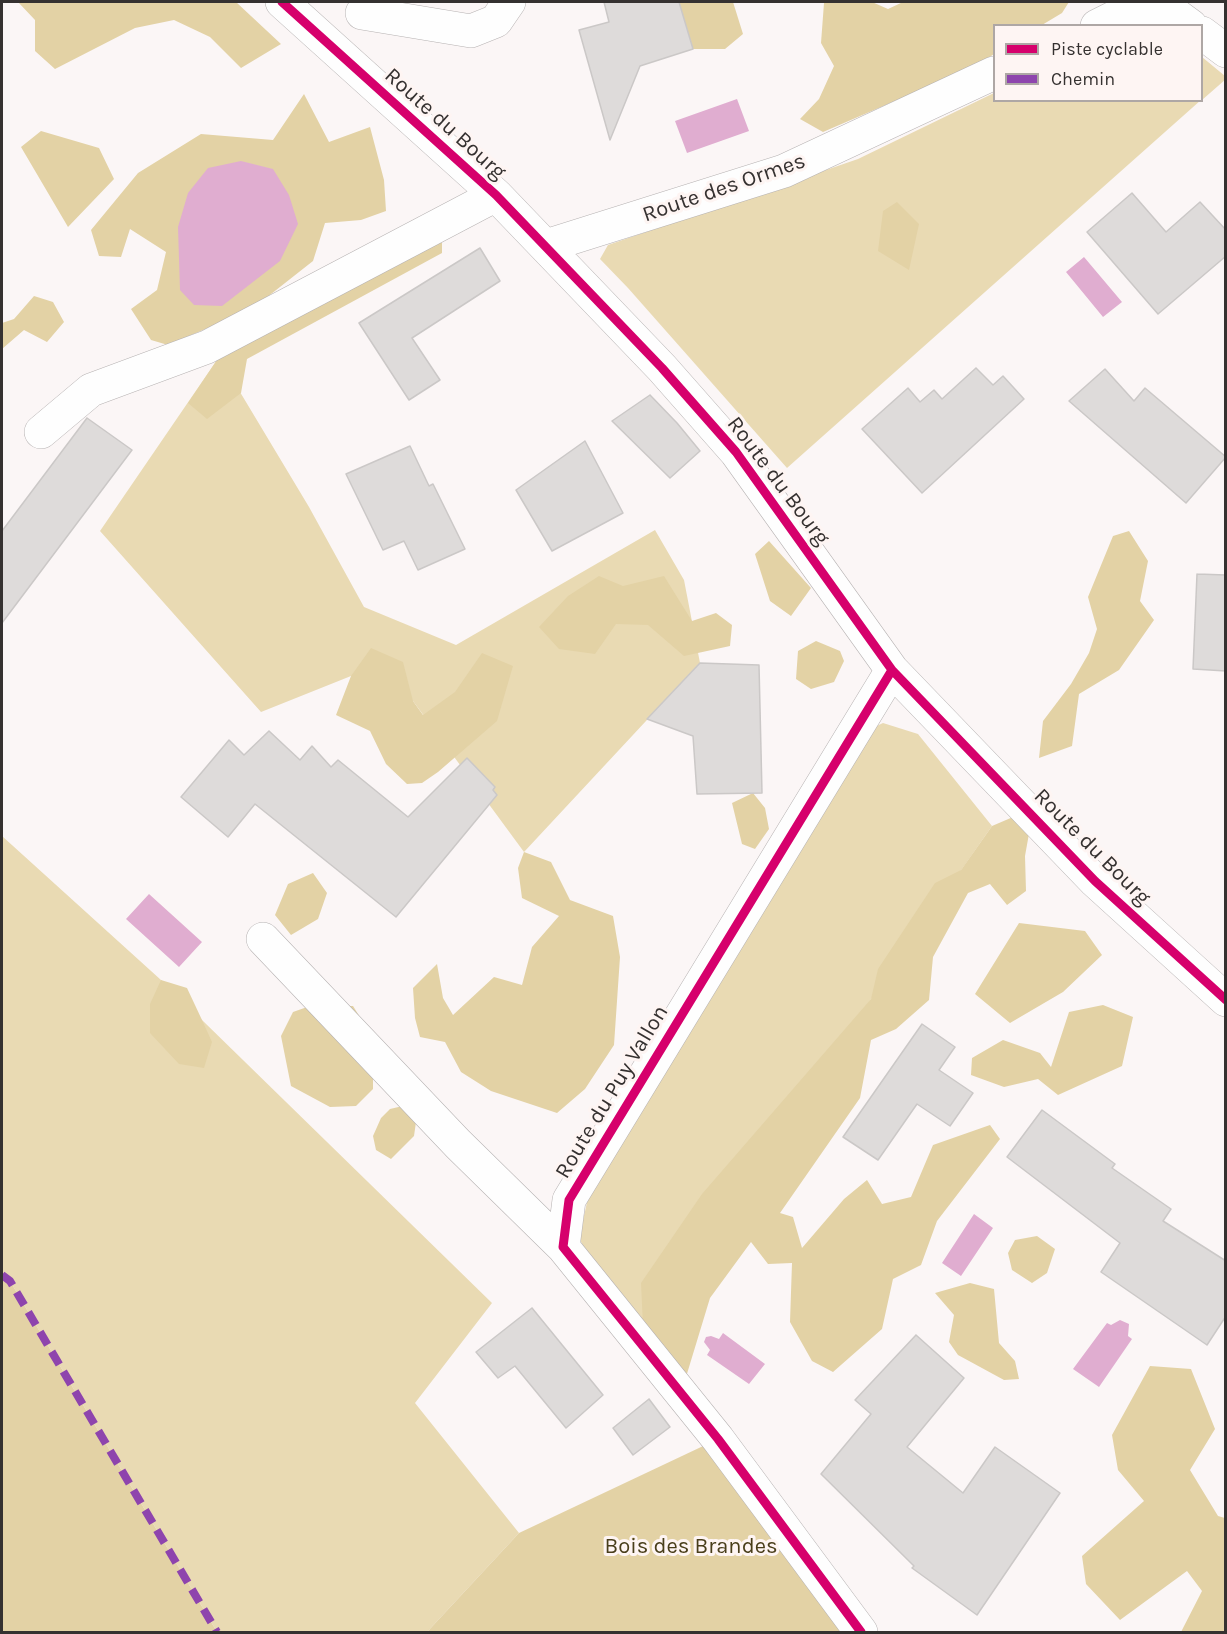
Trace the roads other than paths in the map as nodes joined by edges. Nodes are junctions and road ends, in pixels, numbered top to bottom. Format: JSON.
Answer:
{"nodes":[{"id":1,"x":282,"y":2,"type":"edge"},
{"id":2,"x":509,"y":2,"type":"edge"},
{"id":3,"x":356,"y":7,"type":"edge"},
{"id":4,"x":1107,"y":14,"type":"edge"},
{"id":5,"x":1188,"y":24,"type":"edge"},
{"id":6,"x":1203,"y":34,"type":"edge"},
{"id":7,"x":1226,"y":51,"type":"edge"},
{"id":8,"x":339,"y":54,"type":"junction"},
{"id":9,"x":993,"y":73,"type":"edge"},
{"id":10,"x":496,"y":195,"type":"junction"},
{"id":11,"x":546,"y":246,"type":"junction"},
{"id":12,"x":41,"y":432,"type":"dead end"},
{"id":13,"x":892,"y":670,"type":"junction"},
{"id":14,"x":263,"y":939,"type":"dead end"},
{"id":15,"x":1226,"y":1000,"type":"edge"},
{"id":16,"x":563,"y":1247,"type":"junction"},
{"id":17,"x":861,"y":1632,"type":"edge"}],
"edges":[{"from":1,"to":8,"type":"street","name":"Route du Bourg"},
{"from":2,"to":3,"type":"street"},
{"from":3,"to":8,"type":"street"},
{"from":4,"to":5,"type":"street"},
{"from":6,"to":7,"type":"street"},
{"from":8,"to":10,"type":"street","name":"Route du Bourg"},
{"from":9,"to":11,"type":"street","name":"Route des Ormes"},
{"from":10,"to":11,"type":"street","name":"Route du Bourg"},
{"from":10,"to":12,"type":"street"},
{"from":11,"to":13,"type":"street","name":"Route du Bourg"},
{"from":13,"to":15,"type":"street","name":"Route du Bourg"},
{"from":13,"to":16,"type":"street","name":"Route du Puy Vallon"},
{"from":14,"to":16,"type":"street"},
{"from":16,"to":17,"type":"street"}]}
